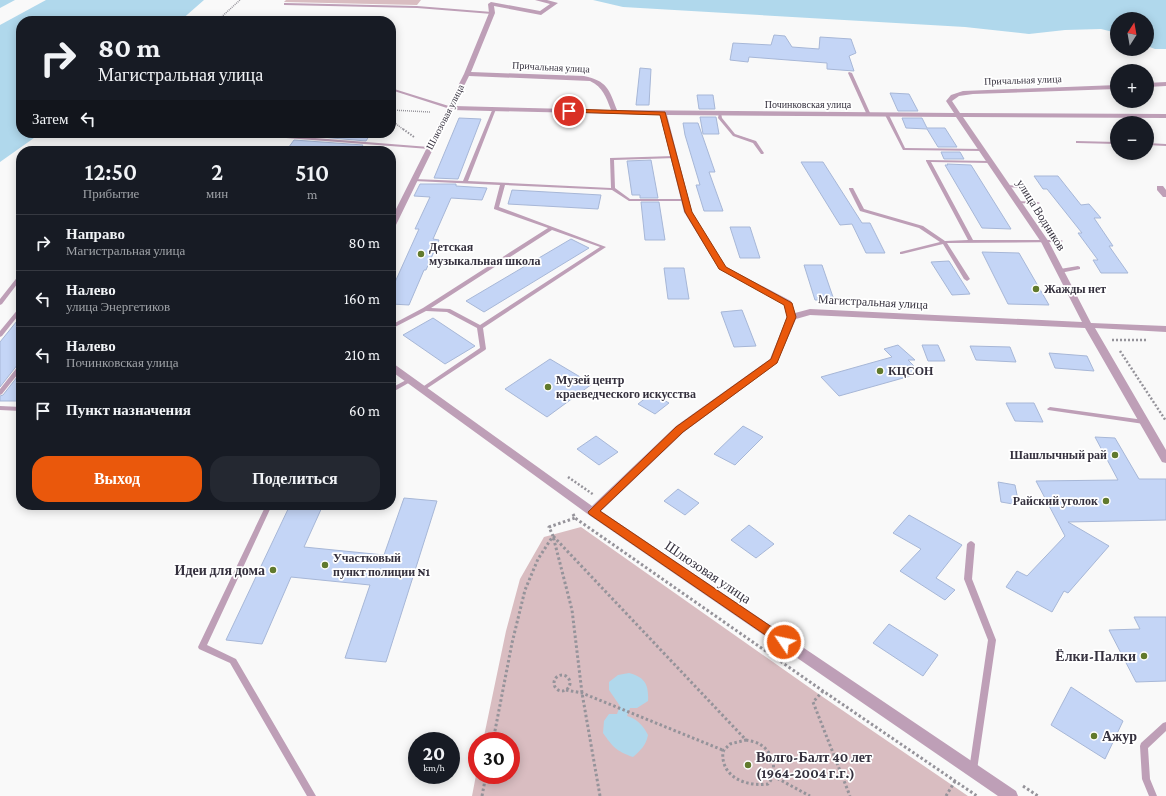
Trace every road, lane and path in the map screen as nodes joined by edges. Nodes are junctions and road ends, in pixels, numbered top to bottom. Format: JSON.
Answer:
{"nodes":[{"id":1,"x":240,"y":0,"type":"edge"},
{"id":2,"x":498,"y":0,"type":"edge"},
{"id":3,"x":538,"y":0,"type":"edge"},
{"id":4,"x":400,"y":3,"type":"dead end"},
{"id":5,"x":285,"y":4,"type":"dead end"},
{"id":6,"x":491,"y":4,"type":"junction"},
{"id":7,"x":409,"y":6,"type":"junction"},
{"id":8,"x":492,"y":13,"type":"junction"},
{"id":9,"x":222,"y":16,"type":"edge"},
{"id":10,"x":850,"y":73,"type":"dead end"},
{"id":11,"x":467,"y":74,"type":"junction"},
{"id":12,"x":1166,"y":84,"type":"edge"},
{"id":13,"x":1154,"y":85,"type":"edge"},
{"id":14,"x":1110,"y":86,"type":"edge"},
{"id":15,"x":396,"y":91,"type":"edge"},
{"id":16,"x":494,"y":109,"type":"junction"},
{"id":17,"x":396,"y":110,"type":"edge"},
{"id":18,"x":450,"y":111,"type":"junction"},
{"id":19,"x":615,"y":112,"type":"junction"},
{"id":20,"x":663,"y":113,"type":"junction"},
{"id":21,"x":720,"y":114,"type":"junction"},
{"id":22,"x":868,"y":115,"type":"junction"},
{"id":23,"x":887,"y":115,"type":"junction"},
{"id":24,"x":959,"y":115,"type":"junction"},
{"id":25,"x":1166,"y":116,"type":"edge"},
{"id":26,"x":396,"y":124,"type":"edge"},
{"id":27,"x":300,"y":138,"type":"edge"},
{"id":28,"x":1077,"y":142,"type":"dead end"},
{"id":29,"x":1110,"y":144,"type":"edge"},
{"id":30,"x":1154,"y":144,"type":"edge"},
{"id":31,"x":1166,"y":145,"type":"edge"},
{"id":32,"x":429,"y":148,"type":"junction"},
{"id":33,"x":983,"y":150,"type":"junction"},
{"id":34,"x":762,"y":153,"type":"dead end"},
{"id":35,"x":674,"y":157,"type":"junction"},
{"id":36,"x":991,"y":162,"type":"junction"},
{"id":37,"x":414,"y":180,"type":"junction"},
{"id":38,"x":466,"y":182,"type":"junction"},
{"id":39,"x":504,"y":184,"type":"junction"},
{"id":40,"x":1007,"y":186,"type":"junction"},
{"id":41,"x":1024,"y":187,"type":"dead end"},
{"id":42,"x":1160,"y":188,"type":"dead end"},
{"id":43,"x":613,"y":189,"type":"junction"},
{"id":44,"x":851,"y":189,"type":"dead end"},
{"id":45,"x":1166,"y":195,"type":"edge"},
{"id":46,"x":685,"y":200,"type":"junction"},
{"id":47,"x":1018,"y":202,"type":"junction"},
{"id":48,"x":1038,"y":203,"type":"dead end"},
{"id":49,"x":396,"y":218,"type":"edge"},
{"id":50,"x":552,"y":228,"type":"junction"},
{"id":51,"x":1061,"y":241,"type":"dead end"},
{"id":52,"x":944,"y":242,"type":"junction"},
{"id":53,"x":971,"y":242,"type":"junction"},
{"id":54,"x":1045,"y":242,"type":"junction"},
{"id":55,"x":902,"y":253,"type":"dead end"},
{"id":56,"x":1078,"y":268,"type":"dead end"},
{"id":57,"x":1060,"y":271,"type":"junction"},
{"id":58,"x":967,"y":279,"type":"dead end"},
{"id":59,"x":16,"y":282,"type":"edge"},
{"id":60,"x":0,"y":303,"type":"edge"},
{"id":61,"x":425,"y":309,"type":"junction"},
{"id":62,"x":16,"y":315,"type":"edge"},
{"id":63,"x":792,"y":317,"type":"junction"},
{"id":64,"x":396,"y":324,"type":"edge"},
{"id":65,"x":1088,"y":325,"type":"junction"},
{"id":66,"x":480,"y":327,"type":"junction"},
{"id":67,"x":1166,"y":329,"type":"edge"},
{"id":68,"x":0,"y":335,"type":"edge"},
{"id":69,"x":1152,"y":341,"type":"dead end"},
{"id":70,"x":396,"y":370,"type":"edge"},
{"id":71,"x":16,"y":372,"type":"edge"},
{"id":72,"x":410,"y":380,"type":"junction"},
{"id":73,"x":396,"y":388,"type":"edge"},
{"id":74,"x":423,"y":389,"type":"junction"},
{"id":75,"x":0,"y":393,"type":"edge"},
{"id":76,"x":0,"y":408,"type":"edge"},
{"id":77,"x":16,"y":409,"type":"edge"},
{"id":78,"x":1050,"y":409,"type":"dead end"},
{"id":79,"x":1144,"y":422,"type":"junction"},
{"id":80,"x":1166,"y":422,"type":"edge"},
{"id":81,"x":1166,"y":459,"type":"edge"},
{"id":82,"x":267,"y":510,"type":"edge"},
{"id":83,"x":593,"y":512,"type":"junction"},
{"id":84,"x":575,"y":518,"type":"junction"},
{"id":85,"x":553,"y":536,"type":"junction"},
{"id":86,"x":971,"y":544,"type":"dead end"},
{"id":87,"x":566,"y":690,"type":"junction"},
{"id":88,"x":823,"y":691,"type":"junction"},
{"id":89,"x":582,"y":693,"type":"junction"},
{"id":90,"x":1166,"y":726,"type":"edge"},
{"id":91,"x":495,"y":732,"type":"edge"},
{"id":92,"x":746,"y":740,"type":"junction"},
{"id":93,"x":724,"y":751,"type":"junction"},
{"id":94,"x":973,"y":770,"type":"junction"},
{"id":95,"x":723,"y":773,"type":"dead end"},
{"id":96,"x":773,"y":776,"type":"junction"},
{"id":97,"x":955,"y":781,"type":"junction"},
{"id":98,"x":484,"y":784,"type":"edge"},
{"id":99,"x":760,"y":789,"type":"dead end"},
{"id":100,"x":946,"y":795,"type":"edge"},
{"id":101,"x":312,"y":796,"type":"edge"},
{"id":102,"x":482,"y":796,"type":"edge"},
{"id":103,"x":600,"y":796,"type":"edge"},
{"id":104,"x":810,"y":796,"type":"edge"},
{"id":105,"x":850,"y":796,"type":"edge"},
{"id":106,"x":977,"y":796,"type":"edge"},
{"id":107,"x":1011,"y":796,"type":"edge"},
{"id":108,"x":1152,"y":796,"type":"edge"}],
"edges":[{"from":1,"to":9,"type":"path"},
{"from":2,"to":6,"type":"street"},
{"from":3,"to":6,"type":"street"},
{"from":4,"to":7,"type":"lane"},
{"from":5,"to":7,"type":"lane"},
{"from":6,"to":8,"type":"street","name":"Шлюзовая улица"},
{"from":7,"to":8,"type":"lane"},
{"from":8,"to":11,"type":"street","name":"Шлюзовая улица"},
{"from":10,"to":22,"type":"lane"},
{"from":11,"to":18,"type":"street","name":"Шлюзовая улица"},
{"from":11,"to":19,"type":"street","name":"Причальная улица"},
{"from":12,"to":13,"type":"street"},
{"from":14,"to":24,"type":"street","name":"Причальная улица"},
{"from":15,"to":18,"type":"lane"},
{"from":16,"to":18,"type":"street","name":"Починковская улица"},
{"from":16,"to":19,"type":"street","name":"Починковская улица"},
{"from":16,"to":38,"type":"lane"},
{"from":17,"to":18,"type":"path"},
{"from":18,"to":32,"type":"street","name":"Шлюзовая улица"},
{"from":19,"to":20,"type":"street","name":"Починковская улица"},
{"from":20,"to":21,"type":"street","name":"Починковская улица"},
{"from":20,"to":35,"type":"street"},
{"from":21,"to":22,"type":"street","name":"Починковская улица"},
{"from":21,"to":34,"type":"lane"},
{"from":22,"to":23,"type":"street","name":"Починковская улица"},
{"from":23,"to":24,"type":"street","name":"Починковская улица"},
{"from":23,"to":33,"type":"lane"},
{"from":24,"to":25,"type":"street","name":"Починковская улица"},
{"from":24,"to":33,"type":"street","name":"улица Водников"},
{"from":26,"to":32,"type":"path"},
{"from":27,"to":32,"type":"lane"},
{"from":28,"to":29,"type":"lane"},
{"from":30,"to":31,"type":"lane"},
{"from":32,"to":37,"type":"street","name":"Шлюзовая улица"},
{"from":33,"to":36,"type":"street","name":"улица Водников"},
{"from":35,"to":43,"type":"lane"},
{"from":35,"to":46,"type":"street"},
{"from":36,"to":40,"type":"street","name":"улица Водников"},
{"from":36,"to":53,"type":"lane"},
{"from":37,"to":38,"type":"lane"},
{"from":37,"to":49,"type":"street","name":"Шлюзовая улица"},
{"from":38,"to":39,"type":"lane"},
{"from":39,"to":43,"type":"lane"},
{"from":39,"to":50,"type":"lane"},
{"from":40,"to":41,"type":"lane"},
{"from":40,"to":47,"type":"street","name":"улица Водников"},
{"from":42,"to":45,"type":"street"},
{"from":43,"to":46,"type":"lane"},
{"from":44,"to":52,"type":"lane"},
{"from":46,"to":63,"type":"street"},
{"from":47,"to":48,"type":"lane"},
{"from":47,"to":54,"type":"street","name":"улица Водников"},
{"from":50,"to":61,"type":"lane"},
{"from":50,"to":66,"type":"lane"},
{"from":51,"to":54,"type":"lane"},
{"from":52,"to":53,"type":"lane"},
{"from":52,"to":55,"type":"lane"},
{"from":52,"to":58,"type":"lane"},
{"from":53,"to":54,"type":"lane"},
{"from":54,"to":57,"type":"street","name":"улица Водников"},
{"from":56,"to":57,"type":"lane"},
{"from":57,"to":65,"type":"street","name":"улица Водников"},
{"from":59,"to":60,"type":"lane"},
{"from":61,"to":64,"type":"lane"},
{"from":61,"to":66,"type":"lane"},
{"from":62,"to":68,"type":"lane"},
{"from":63,"to":65,"type":"street","name":"Магистральная улица"},
{"from":63,"to":83,"type":"street"},
{"from":65,"to":67,"type":"street","name":"Магистральная улица"},
{"from":65,"to":79,"type":"street","name":"улица Водников"},
{"from":66,"to":74,"type":"lane"},
{"from":69,"to":80,"type":"path"},
{"from":70,"to":72,"type":"street","name":"Шлюзовая улица"},
{"from":71,"to":75,"type":"lane"},
{"from":72,"to":73,"type":"lane"},
{"from":72,"to":74,"type":"street","name":"Шлюзовая улица"},
{"from":74,"to":83,"type":"street","name":"Шлюзовая улица"},
{"from":76,"to":77,"type":"lane"},
{"from":78,"to":79,"type":"lane"},
{"from":79,"to":81,"type":"street","name":"улица Водников"},
{"from":82,"to":101,"type":"lane"},
{"from":83,"to":84,"type":"path"},
{"from":83,"to":94,"type":"street","name":"Шлюзовая улица"},
{"from":84,"to":85,"type":"path"},
{"from":84,"to":88,"type":"path"},
{"from":85,"to":89,"type":"path"},
{"from":85,"to":91,"type":"path"},
{"from":85,"to":92,"type":"path"},
{"from":86,"to":94,"type":"lane"},
{"from":87,"to":87,"type":"path"},
{"from":87,"to":89,"type":"path"},
{"from":88,"to":97,"type":"path"},
{"from":88,"to":105,"type":"path"},
{"from":89,"to":93,"type":"path"},
{"from":89,"to":103,"type":"path"},
{"from":90,"to":108,"type":"lane"},
{"from":92,"to":93,"type":"path"},
{"from":92,"to":96,"type":"path"},
{"from":93,"to":95,"type":"path"},
{"from":94,"to":107,"type":"street","name":"Шлюзовая улица"},
{"from":96,"to":99,"type":"path"},
{"from":96,"to":104,"type":"path"},
{"from":97,"to":100,"type":"path"},
{"from":97,"to":106,"type":"path"},
{"from":98,"to":102,"type":"path"}]}
